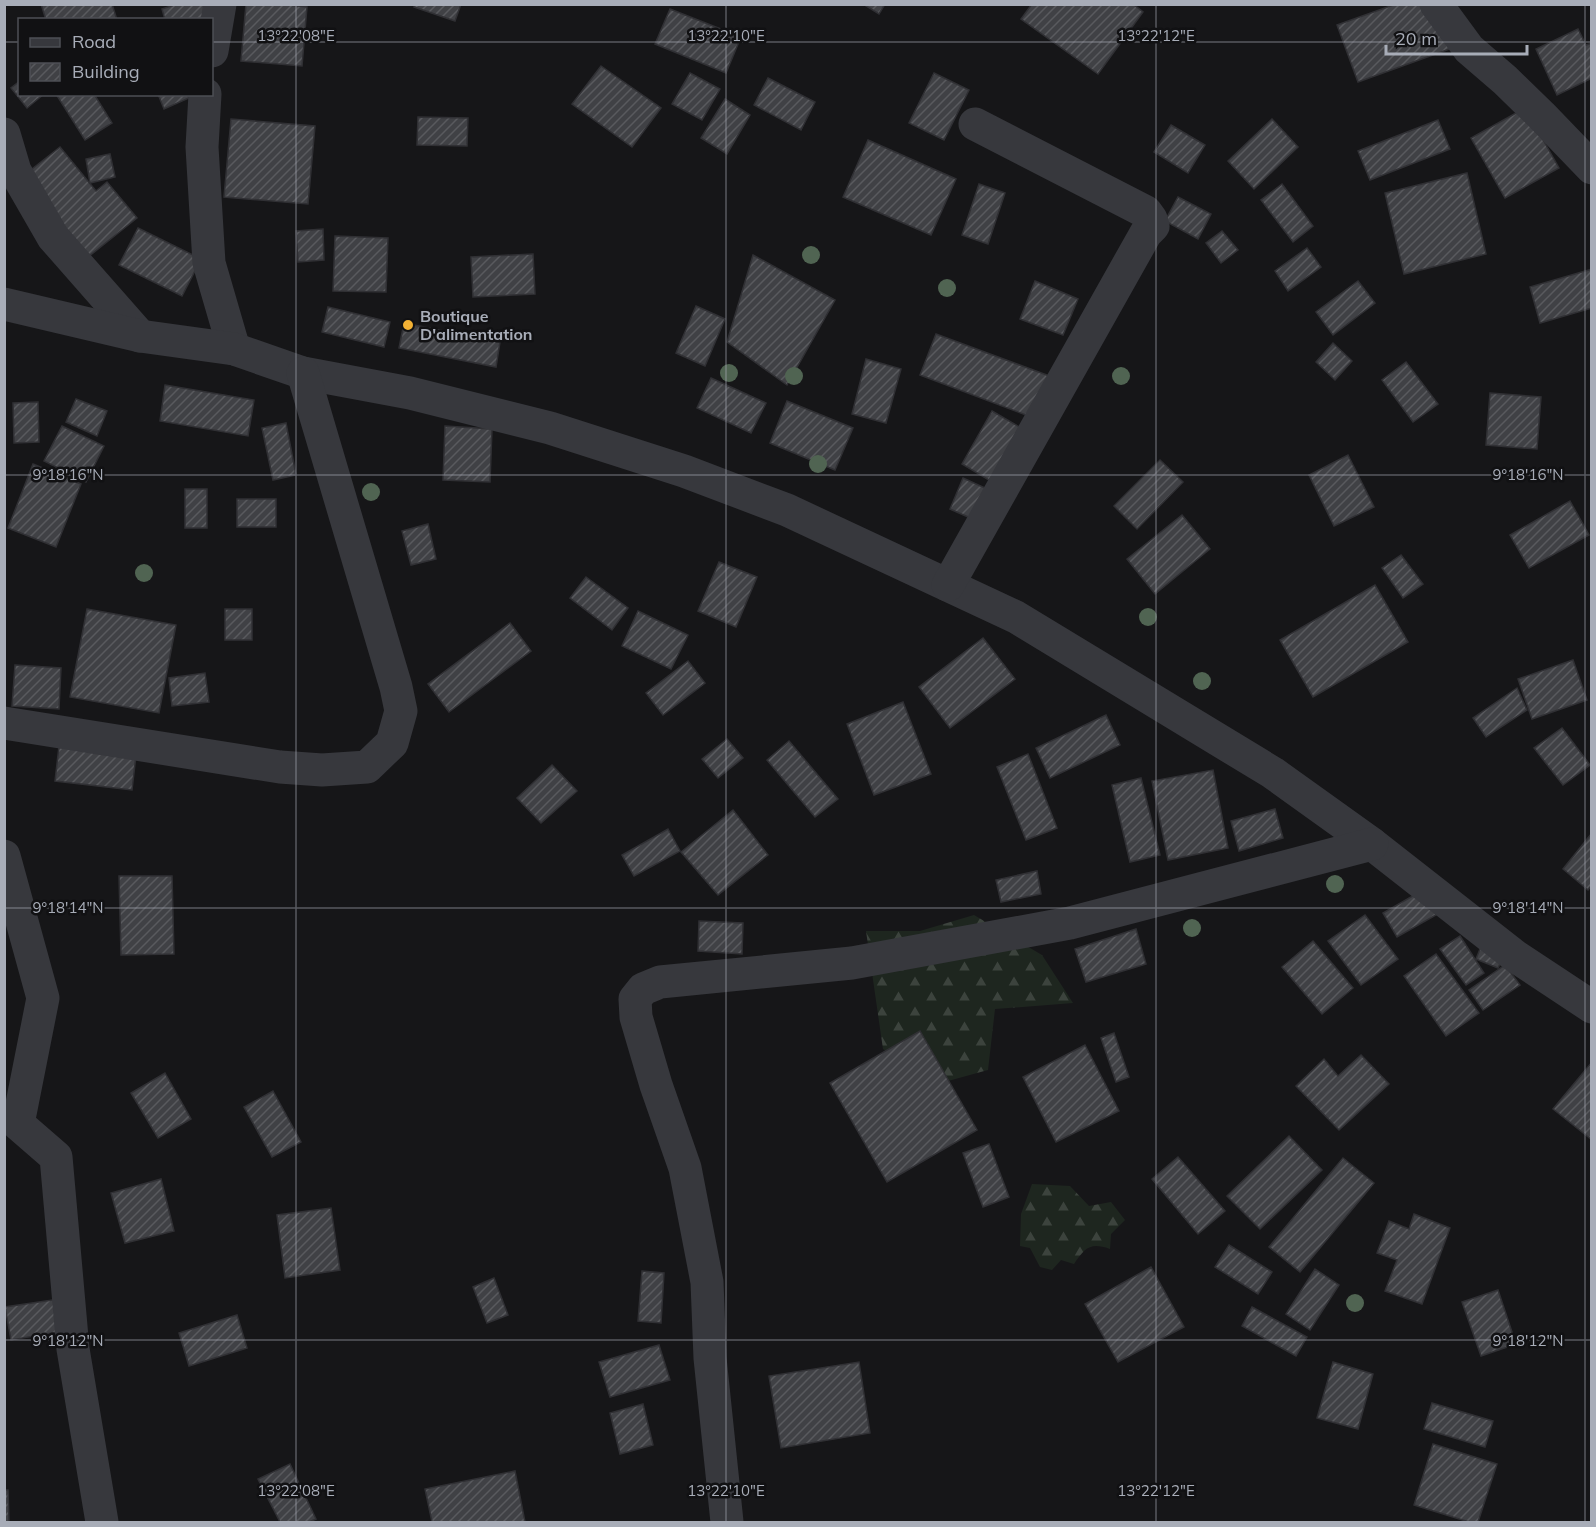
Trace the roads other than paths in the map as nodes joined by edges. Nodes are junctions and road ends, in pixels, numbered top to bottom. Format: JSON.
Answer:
{"nodes":[{"id":1,"x":220,"y":4,"type":"edge"},
{"id":2,"x":1436,"y":4,"type":"edge"},
{"id":3,"x":213,"y":45,"type":"edge"},
{"id":4,"x":205,"y":96,"type":"edge"},
{"id":5,"x":975,"y":124,"type":"dead end"},
{"id":6,"x":4,"y":134,"type":"edge"},
{"id":7,"x":1592,"y":168,"type":"edge"},
{"id":8,"x":4,"y":304,"type":"edge"},
{"id":9,"x":140,"y":336,"type":"junction"},
{"id":10,"x":234,"y":349,"type":"junction"},
{"id":11,"x":303,"y":373,"type":"junction"},
{"id":12,"x":948,"y":585,"type":"junction"},
{"id":13,"x":4,"y":723,"type":"edge"},
{"id":14,"x":1372,"y":844,"type":"junction"},
{"id":15,"x":4,"y":856,"type":"edge"},
{"id":16,"x":1592,"y":1007,"type":"edge"},
{"id":17,"x":11,"y":1124,"type":"edge"},
{"id":18,"x":102,"y":1522,"type":"edge"},
{"id":19,"x":727,"y":1522,"type":"edge"}],
"edges":[{"from":1,"to":3,"type":"street"},
{"from":2,"to":7,"type":"street"},
{"from":4,"to":10,"type":"street"},
{"from":5,"to":12,"type":"street"},
{"from":6,"to":9,"type":"street"},
{"from":8,"to":9,"type":"street"},
{"from":9,"to":10,"type":"street"},
{"from":10,"to":11,"type":"street"},
{"from":11,"to":12,"type":"street"},
{"from":11,"to":13,"type":"street"},
{"from":12,"to":14,"type":"street"},
{"from":14,"to":16,"type":"street"},
{"from":14,"to":19,"type":"street"},
{"from":15,"to":17,"type":"street"},
{"from":17,"to":18,"type":"street"}]}
